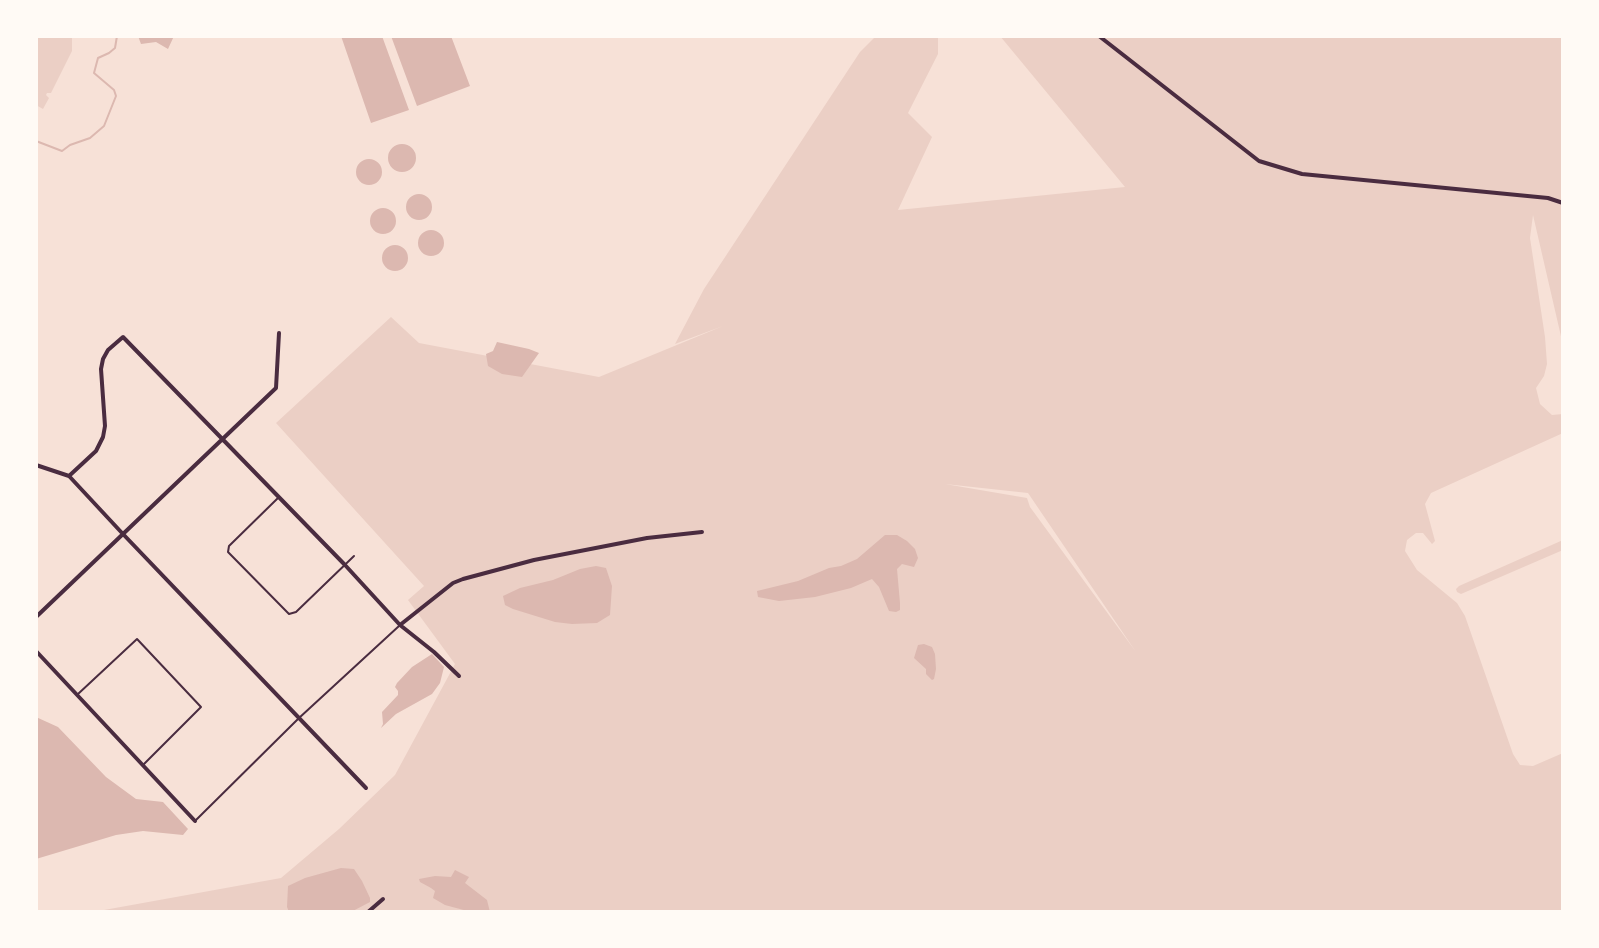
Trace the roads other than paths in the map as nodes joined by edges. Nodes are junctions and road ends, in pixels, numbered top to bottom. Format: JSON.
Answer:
{"nodes":[{"id":1,"x":1099,"y":36,"type":"edge"},
{"id":2,"x":1563,"y":203,"type":"edge"},
{"id":3,"x":279,"y":333,"type":"dead end"},
{"id":4,"x":223,"y":439,"type":"junction"},
{"id":5,"x":36,"y":465,"type":"edge"},
{"id":6,"x":69,"y":476,"type":"junction"},
{"id":7,"x":279,"y":497,"type":"junction"},
{"id":8,"x":702,"y":532,"type":"dead end"},
{"id":9,"x":122,"y":533,"type":"junction"},
{"id":10,"x":354,"y":556,"type":"dead end"},
{"id":11,"x":345,"y":565,"type":"junction"},
{"id":12,"x":36,"y":617,"type":"edge"},
{"id":13,"x":400,"y":625,"type":"junction"},
{"id":14,"x":36,"y":651,"type":"edge"},
{"id":15,"x":459,"y":676,"type":"dead end"},
{"id":16,"x":77,"y":695,"type":"junction"},
{"id":17,"x":299,"y":718,"type":"junction"},
{"id":18,"x":143,"y":765,"type":"junction"},
{"id":19,"x":366,"y":788,"type":"dead end"},
{"id":20,"x":195,"y":821,"type":"joint"},
{"id":21,"x":383,"y":899,"type":"dead end"},
{"id":22,"x":368,"y":912,"type":"edge"}],
"edges":[{"from":1,"to":2,"type":"street"},
{"from":3,"to":4,"type":"street"},
{"from":4,"to":6,"type":"street"},
{"from":4,"to":7,"type":"street"},
{"from":4,"to":9,"type":"street"},
{"from":5,"to":6,"type":"street"},
{"from":6,"to":9,"type":"street"},
{"from":7,"to":11,"type":"street"},
{"from":7,"to":11,"type":"lane"},
{"from":8,"to":13,"type":"street"},
{"from":9,"to":12,"type":"street"},
{"from":9,"to":17,"type":"street"},
{"from":10,"to":11,"type":"lane"},
{"from":11,"to":13,"type":"street"},
{"from":13,"to":15,"type":"street"},
{"from":13,"to":17,"type":"lane"},
{"from":14,"to":16,"type":"street"},
{"from":16,"to":18,"type":"street"},
{"from":16,"to":18,"type":"lane"},
{"from":17,"to":19,"type":"street"},
{"from":17,"to":20,"type":"lane"},
{"from":18,"to":20,"type":"street"},
{"from":21,"to":22,"type":"street"}]}
